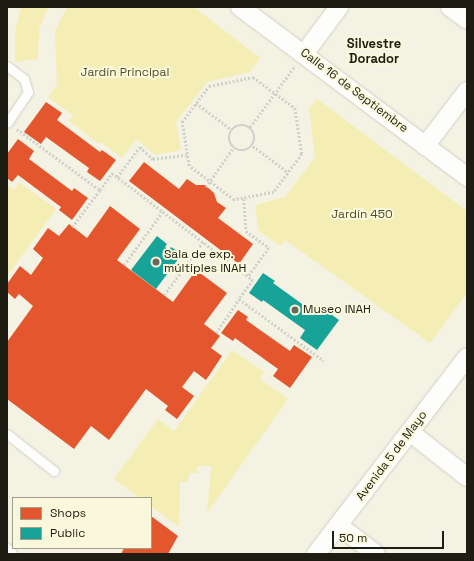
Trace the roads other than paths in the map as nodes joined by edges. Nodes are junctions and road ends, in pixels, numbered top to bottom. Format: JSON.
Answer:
{"nodes":[{"id":1,"x":240,"y":7,"type":"edge"},
{"id":2,"x":339,"y":7,"type":"edge"},
{"id":3,"x":450,"y":7,"type":"edge"},
{"id":4,"x":467,"y":20,"type":"edge"},
{"id":5,"x":304,"y":54,"type":"junction"},
{"id":6,"x":7,"y":66,"type":"edge"},
{"id":7,"x":467,"y":91,"type":"edge"},
{"id":8,"x":7,"y":122,"type":"edge"},
{"id":9,"x":425,"y":146,"type":"junction"},
{"id":10,"x":467,"y":177,"type":"edge"},
{"id":11,"x":467,"y":357,"type":"edge"},
{"id":12,"x":411,"y":433,"type":"junction"},
{"id":13,"x":7,"y":434,"type":"edge"},
{"id":14,"x":54,"y":471,"type":"dead end"},
{"id":15,"x":467,"y":477,"type":"edge"},
{"id":16,"x":339,"y":526,"type":"junction"},
{"id":17,"x":7,"y":548,"type":"edge"},
{"id":18,"x":13,"y":554,"type":"edge"},
{"id":19,"x":316,"y":554,"type":"edge"},
{"id":20,"x":376,"y":554,"type":"edge"}],
"edges":[{"from":1,"to":5,"type":"street","name":"Calle 16 de Septiembre"},
{"from":2,"to":5,"type":"street"},
{"from":3,"to":4,"type":"street"},
{"from":5,"to":9,"type":"street","name":"Calle 16 de Septiembre"},
{"from":6,"to":8,"type":"lane"},
{"from":7,"to":9,"type":"street"},
{"from":9,"to":10,"type":"street","name":"Calle 16 de Septiembre"},
{"from":11,"to":12,"type":"street","name":"Avenida 5 de Mayo"},
{"from":12,"to":15,"type":"street"},
{"from":12,"to":16,"type":"street","name":"Avenida 5 de Mayo"},
{"from":13,"to":14,"type":"lane"},
{"from":16,"to":19,"type":"street","name":"Avenida 5 de Mayo"},
{"from":16,"to":20,"type":"street"},
{"from":17,"to":18,"type":"lane"}]}
